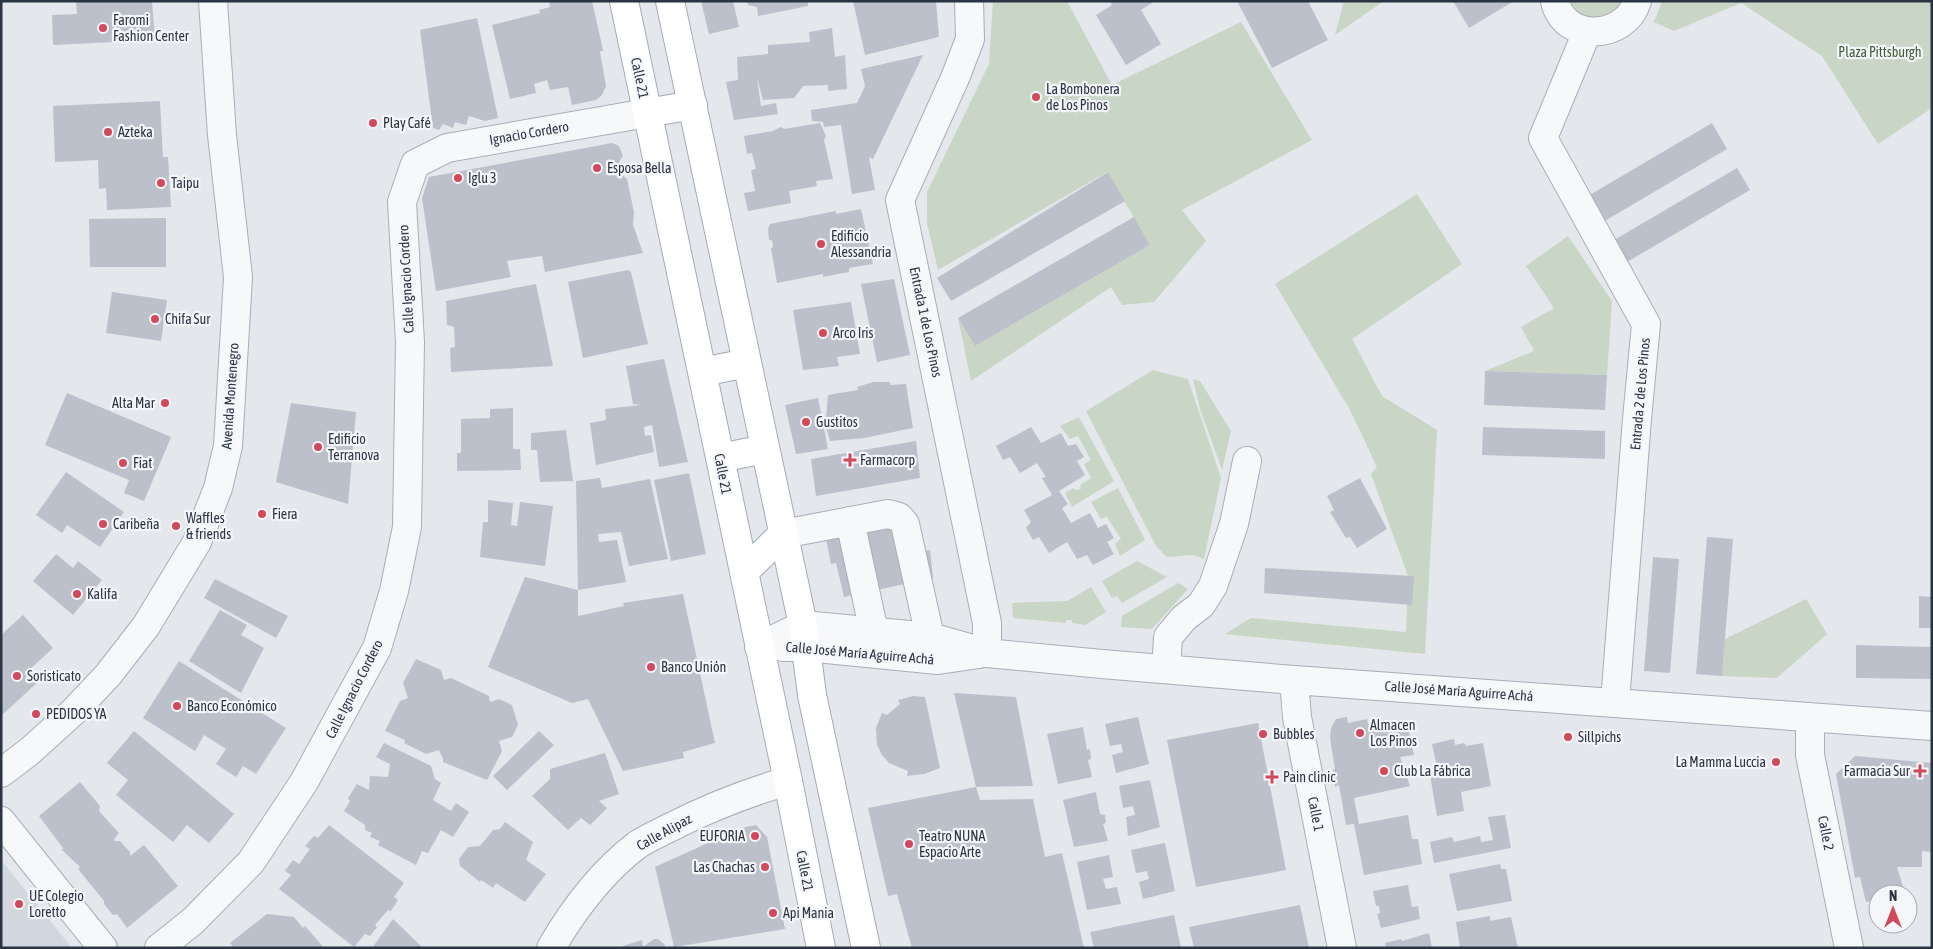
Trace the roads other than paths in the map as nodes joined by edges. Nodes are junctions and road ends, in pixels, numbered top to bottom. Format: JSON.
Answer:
{"nodes":[{"id":1,"x":213,"y":1,"type":"edge"},
{"id":2,"x":624,"y":1,"type":"edge"},
{"id":3,"x":670,"y":1,"type":"edge"},
{"id":4,"x":969,"y":1,"type":"edge"},
{"id":5,"x":1555,"y":1,"type":"edge"},
{"id":6,"x":1637,"y":1,"type":"edge"},
{"id":7,"x":1588,"y":32,"type":"junction"},
{"id":8,"x":693,"y":105,"type":"junction"},
{"id":9,"x":647,"y":113,"type":"junction"},
{"id":10,"x":415,"y":164,"type":"joint"},
{"id":11,"x":747,"y":363,"type":"junction"},
{"id":12,"x":702,"y":372,"type":"junction"},
{"id":13,"x":765,"y":449,"type":"junction"},
{"id":14,"x":720,"y":458,"type":"junction"},
{"id":15,"x":1247,"y":461,"type":"dead end"},
{"id":16,"x":850,"y":521,"type":"junction"},
{"id":17,"x":784,"y":534,"type":"junction"},
{"id":18,"x":744,"y":572,"type":"junction"},
{"id":19,"x":874,"y":632,"type":"junction"},
{"id":20,"x":804,"y":636,"type":"junction"},
{"id":21,"x":930,"y":637,"type":"junction"},
{"id":22,"x":759,"y":647,"type":"junction"},
{"id":23,"x":987,"y":653,"type":"junction"},
{"id":24,"x":1166,"y":669,"type":"junction"},
{"id":25,"x":1294,"y":680,"type":"junction"},
{"id":26,"x":1615,"y":702,"type":"junction"},
{"id":27,"x":1810,"y":716,"type":"junction"},
{"id":28,"x":1932,"y":726,"type":"edge"},
{"id":29,"x":829,"y":771,"type":"junction"},
{"id":30,"x":1,"y":773,"type":"edge"},
{"id":31,"x":788,"y":781,"type":"junction"},
{"id":32,"x":1,"y":821,"type":"edge"},
{"id":33,"x":103,"y":948,"type":"edge"},
{"id":34,"x":159,"y":948,"type":"edge"},
{"id":35,"x":551,"y":948,"type":"edge"},
{"id":36,"x":821,"y":948,"type":"edge"},
{"id":37,"x":866,"y":948,"type":"edge"},
{"id":38,"x":1342,"y":948,"type":"edge"},
{"id":39,"x":1849,"y":948,"type":"edge"}],
"edges":[{"from":1,"to":30,"type":"street","name":"Avenida Montenegro"},
{"from":2,"to":9,"type":"main road","name":"Calle 21"},
{"from":3,"to":8,"type":"main road"},
{"from":4,"to":23,"type":"street","name":"Entrada 1 de Los Pinos"},
{"from":5,"to":7,"type":"street"},
{"from":6,"to":7,"type":"street"},
{"from":7,"to":26,"type":"street","name":"Entrada 2 de Los Pinos"},
{"from":8,"to":9,"type":"main road"},
{"from":8,"to":11,"type":"main road"},
{"from":9,"to":10,"type":"street","name":"Ignacio Cordero"},
{"from":9,"to":12,"type":"main road","name":"Calle 21"},
{"from":10,"to":34,"type":"street","name":"Calle Ignacio Cordero"},
{"from":11,"to":12,"type":"main road"},
{"from":11,"to":13,"type":"main road"},
{"from":12,"to":14,"type":"main road","name":"Calle 21"},
{"from":13,"to":14,"type":"main road"},
{"from":13,"to":17,"type":"main road"},
{"from":14,"to":18,"type":"main road","name":"Calle 21"},
{"from":15,"to":24,"type":"street"},
{"from":16,"to":17,"type":"street"},
{"from":16,"to":19,"type":"street"},
{"from":16,"to":21,"type":"street"},
{"from":17,"to":18,"type":"main road"},
{"from":17,"to":20,"type":"main road"},
{"from":18,"to":22,"type":"main road","name":"Calle 21"},
{"from":19,"to":20,"type":"street","name":"Calle José María Aguirre Achá"},
{"from":19,"to":21,"type":"street","name":"Calle José María Aguirre Achá"},
{"from":20,"to":22,"type":"street","name":"Calle José María Aguirre Achá"},
{"from":20,"to":23,"type":"street","name":"Calle José María Aguirre Achá"},
{"from":20,"to":29,"type":"main road"},
{"from":21,"to":23,"type":"street","name":"Calle José María Aguirre Achá"},
{"from":22,"to":31,"type":"main road","name":"Calle 21"},
{"from":23,"to":24,"type":"street","name":"Calle José María Aguirre Achá"},
{"from":24,"to":25,"type":"street","name":"Calle José María Aguirre Achá"},
{"from":25,"to":26,"type":"street","name":"Calle José María Aguirre Achá"},
{"from":25,"to":38,"type":"street","name":"Calle 1"},
{"from":26,"to":27,"type":"street","name":"Calle José María Aguirre Achá"},
{"from":27,"to":28,"type":"street","name":"Calle José María Aguirre Achá"},
{"from":27,"to":39,"type":"street","name":"Calle 2"},
{"from":29,"to":31,"type":"main road"},
{"from":29,"to":37,"type":"main road"},
{"from":31,"to":35,"type":"street","name":"Calle Alipaz"},
{"from":31,"to":36,"type":"main road","name":"Calle 21"},
{"from":32,"to":33,"type":"street"}]}
